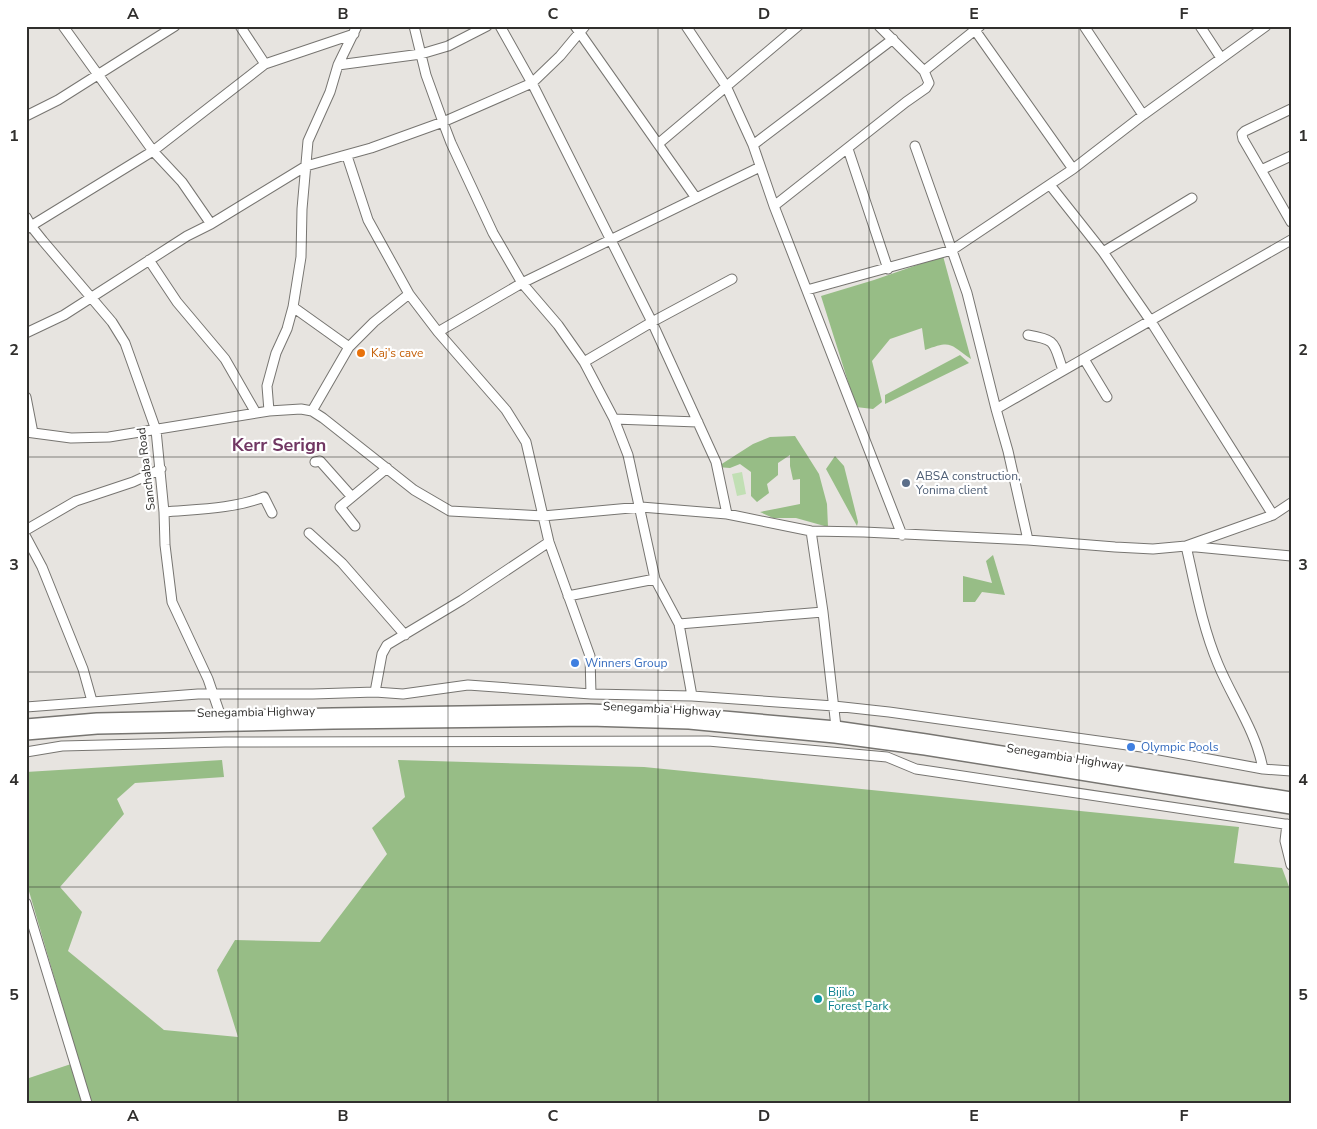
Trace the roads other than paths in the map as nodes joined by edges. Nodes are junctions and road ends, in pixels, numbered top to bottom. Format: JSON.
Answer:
{"nodes":[{"id":1,"x":63,"y":26,"type":"edge"},
{"id":2,"x":175,"y":26,"type":"edge"},
{"id":3,"x":240,"y":26,"type":"edge"},
{"id":4,"x":414,"y":26,"type":"edge"},
{"id":5,"x":487,"y":26,"type":"edge"},
{"id":6,"x":500,"y":26,"type":"edge"},
{"id":7,"x":686,"y":26,"type":"edge"},
{"id":8,"x":798,"y":26,"type":"edge"},
{"id":9,"x":879,"y":26,"type":"edge"},
{"id":10,"x":1084,"y":26,"type":"edge"},
{"id":11,"x":1200,"y":26,"type":"edge"},
{"id":12,"x":1266,"y":26,"type":"edge"},
{"id":13,"x":580,"y":28,"type":"edge"},
{"id":14,"x":976,"y":28,"type":"edge"},
{"id":15,"x":355,"y":30,"type":"edge"},
{"id":16,"x":893,"y":39,"type":"junction"},
{"id":17,"x":421,"y":54,"type":"junction"},
{"id":18,"x":1221,"y":58,"type":"junction"},
{"id":19,"x":265,"y":64,"type":"junction"},
{"id":20,"x":338,"y":65,"type":"junction"},
{"id":21,"x":924,"y":72,"type":"junction"},
{"id":22,"x":97,"y":76,"type":"junction"},
{"id":23,"x":532,"y":83,"type":"junction"},
{"id":24,"x":726,"y":86,"type":"junction"},
{"id":25,"x":1291,"y":109,"type":"edge"},
{"id":26,"x":1143,"y":115,"type":"junction"},
{"id":27,"x":26,"y":116,"type":"edge"},
{"id":28,"x":443,"y":122,"type":"junction"},
{"id":29,"x":658,"y":144,"type":"junction"},
{"id":30,"x":754,"y":146,"type":"junction"},
{"id":31,"x":915,"y":146,"type":"dead end"},
{"id":32,"x":848,"y":149,"type":"junction"},
{"id":33,"x":152,"y":151,"type":"junction"},
{"id":34,"x":347,"y":156,"type":"junction"},
{"id":35,"x":1291,"y":156,"type":"edge"},
{"id":36,"x":306,"y":166,"type":"junction"},
{"id":37,"x":760,"y":167,"type":"junction"},
{"id":38,"x":1073,"y":169,"type":"junction"},
{"id":39,"x":1261,"y":170,"type":"junction"},
{"id":40,"x":1050,"y":185,"type":"junction"},
{"id":41,"x":696,"y":198,"type":"junction"},
{"id":42,"x":1192,"y":198,"type":"dead end"},
{"id":43,"x":774,"y":206,"type":"junction"},
{"id":44,"x":26,"y":217,"type":"edge"},
{"id":45,"x":1291,"y":222,"type":"edge"},
{"id":46,"x":211,"y":224,"type":"junction"},
{"id":47,"x":29,"y":228,"type":"edge"},
{"id":48,"x":611,"y":240,"type":"junction"},
{"id":49,"x":1291,"y":240,"type":"edge"},
{"id":50,"x":952,"y":250,"type":"junction"},
{"id":51,"x":1103,"y":252,"type":"junction"},
{"id":52,"x":149,"y":260,"type":"junction"},
{"id":53,"x":888,"y":269,"type":"junction"},
{"id":54,"x":732,"y":279,"type":"dead end"},
{"id":55,"x":522,"y":283,"type":"junction"},
{"id":56,"x":807,"y":290,"type":"junction"},
{"id":57,"x":410,"y":294,"type":"junction"},
{"id":58,"x":91,"y":296,"type":"junction"},
{"id":59,"x":293,"y":307,"type":"junction"},
{"id":60,"x":1150,"y":320,"type":"junction"},
{"id":61,"x":652,"y":322,"type":"junction"},
{"id":62,"x":438,"y":332,"type":"junction"},
{"id":63,"x":26,"y":334,"type":"edge"},
{"id":64,"x":1028,"y":335,"type":"dead end"},
{"id":65,"x":349,"y":348,"type":"junction"},
{"id":66,"x":1084,"y":358,"type":"junction"},
{"id":67,"x":584,"y":362,"type":"junction"},
{"id":68,"x":1063,"y":370,"type":"junction"},
{"id":69,"x":26,"y":397,"type":"edge"},
{"id":70,"x":1107,"y":397,"type":"dead end"},
{"id":71,"x":996,"y":410,"type":"junction"},
{"id":72,"x":269,"y":411,"type":"junction"},
{"id":73,"x":312,"y":411,"type":"junction"},
{"id":74,"x":256,"y":413,"type":"junction"},
{"id":75,"x":614,"y":419,"type":"junction"},
{"id":76,"x":698,"y":422,"type":"junction"},
{"id":77,"x":156,"y":430,"type":"junction"},
{"id":78,"x":30,"y":432,"type":"edge"},
{"id":79,"x":315,"y":462,"type":"dead end"},
{"id":80,"x":387,"y":468,"type":"junction"},
{"id":81,"x":161,"y":469,"type":"junction"},
{"id":82,"x":352,"y":497,"type":"junction"},
{"id":83,"x":1291,"y":503,"type":"edge"},
{"id":84,"x":641,"y":507,"type":"junction"},
{"id":85,"x":164,"y":512,"type":"junction"},
{"id":86,"x":272,"y":513,"type":"dead end"},
{"id":87,"x":727,"y":514,"type":"junction"},
{"id":88,"x":1273,"y":515,"type":"junction"},
{"id":89,"x":543,"y":516,"type":"junction"},
{"id":90,"x":355,"y":526,"type":"dead end"},
{"id":91,"x":26,"y":530,"type":"edge"},
{"id":92,"x":811,"y":532,"type":"junction"},
{"id":93,"x":1225,"y":532,"type":"junction"},
{"id":94,"x":309,"y":533,"type":"dead end"},
{"id":95,"x":902,"y":535,"type":"junction"},
{"id":96,"x":26,"y":537,"type":"edge"},
{"id":97,"x":1028,"y":540,"type":"junction"},
{"id":98,"x":549,"y":542,"type":"junction"},
{"id":99,"x":1186,"y":546,"type":"junction"},
{"id":100,"x":1228,"y":550,"type":"junction"},
{"id":101,"x":1291,"y":556,"type":"edge"},
{"id":102,"x":655,"y":579,"type":"junction"},
{"id":103,"x":568,"y":596,"type":"junction"},
{"id":104,"x":823,"y":612,"type":"junction"},
{"id":105,"x":679,"y":624,"type":"junction"},
{"id":106,"x":405,"y":634,"type":"junction"},
{"id":107,"x":375,"y":692,"type":"junction"},
{"id":108,"x":591,"y":694,"type":"junction"},
{"id":109,"x":214,"y":695,"type":"junction"},
{"id":110,"x":692,"y":696,"type":"junction"},
{"id":111,"x":92,"y":701,"type":"junction"},
{"id":112,"x":834,"y":706,"type":"junction"},
{"id":113,"x":26,"y":707,"type":"edge"},
{"id":114,"x":220,"y":717,"type":"junction"},
{"id":115,"x":26,"y":724,"type":"edge"},
{"id":116,"x":836,"y":727,"type":"junction"},
{"id":117,"x":26,"y":734,"type":"edge"},
{"id":118,"x":26,"y":752,"type":"edge"},
{"id":119,"x":1263,"y":769,"type":"junction"},
{"id":120,"x":1291,"y":771,"type":"edge"},
{"id":121,"x":1291,"y":798,"type":"edge"},
{"id":122,"x":1291,"y":808,"type":"edge"},
{"id":123,"x":1289,"y":825,"type":"edge"},
{"id":124,"x":1291,"y":865,"type":"edge"},
{"id":125,"x":26,"y":903,"type":"edge"},
{"id":126,"x":87,"y":1103,"type":"edge"}],
"edges":[{"from":1,"to":22,"type":"street"},
{"from":2,"to":22,"type":"street"},
{"from":3,"to":19,"type":"street"},
{"from":4,"to":17,"type":"street"},
{"from":5,"to":17,"type":"street"},
{"from":6,"to":23,"type":"street"},
{"from":7,"to":24,"type":"street"},
{"from":8,"to":24,"type":"street"},
{"from":9,"to":16,"type":"street"},
{"from":10,"to":26,"type":"street"},
{"from":11,"to":18,"type":"street"},
{"from":12,"to":18,"type":"street"},
{"from":13,"to":23,"type":"street"},
{"from":13,"to":29,"type":"street"},
{"from":14,"to":21,"type":"street"},
{"from":14,"to":38,"type":"street"},
{"from":15,"to":19,"type":"street"},
{"from":15,"to":20,"type":"street"},
{"from":16,"to":21,"type":"street"},
{"from":16,"to":30,"type":"street"},
{"from":17,"to":20,"type":"street"},
{"from":17,"to":28,"type":"street"},
{"from":18,"to":26,"type":"street"},
{"from":19,"to":33,"type":"street"},
{"from":20,"to":36,"type":"street"},
{"from":21,"to":32,"type":"street"},
{"from":22,"to":27,"type":"street"},
{"from":22,"to":33,"type":"street"},
{"from":23,"to":28,"type":"street"},
{"from":23,"to":48,"type":"street"},
{"from":24,"to":29,"type":"street"},
{"from":24,"to":30,"type":"street"},
{"from":25,"to":39,"type":"street"},
{"from":26,"to":38,"type":"street"},
{"from":28,"to":34,"type":"street"},
{"from":28,"to":55,"type":"street"},
{"from":29,"to":41,"type":"street"},
{"from":30,"to":37,"type":"street"},
{"from":31,"to":50,"type":"street"},
{"from":32,"to":43,"type":"street"},
{"from":32,"to":53,"type":"street"},
{"from":33,"to":46,"type":"street"},
{"from":33,"to":47,"type":"street"},
{"from":34,"to":36,"type":"street"},
{"from":34,"to":57,"type":"street"},
{"from":35,"to":39,"type":"street"},
{"from":36,"to":46,"type":"street"},
{"from":36,"to":59,"type":"street"},
{"from":37,"to":41,"type":"street"},
{"from":37,"to":43,"type":"street"},
{"from":38,"to":40,"type":"street"},
{"from":39,"to":45,"type":"street"},
{"from":40,"to":50,"type":"street"},
{"from":40,"to":51,"type":"street"},
{"from":41,"to":48,"type":"street"},
{"from":42,"to":51,"type":"street"},
{"from":43,"to":56,"type":"street"},
{"from":44,"to":47,"type":"street","name":"Sanchaba Road"},
{"from":46,"to":52,"type":"street"},
{"from":47,"to":58,"type":"street","name":"Sanchaba Road"},
{"from":48,"to":55,"type":"street"},
{"from":48,"to":61,"type":"street"},
{"from":49,"to":60,"type":"street"},
{"from":50,"to":53,"type":"street"},
{"from":50,"to":71,"type":"street"},
{"from":51,"to":60,"type":"street"},
{"from":52,"to":58,"type":"street"},
{"from":52,"to":74,"type":"street"},
{"from":53,"to":56,"type":"street"},
{"from":54,"to":61,"type":"street"},
{"from":55,"to":62,"type":"street"},
{"from":55,"to":67,"type":"street"},
{"from":56,"to":95,"type":"street"},
{"from":57,"to":62,"type":"street"},
{"from":57,"to":65,"type":"street"},
{"from":58,"to":63,"type":"street"},
{"from":58,"to":77,"type":"street","name":"Sanchaba Road"},
{"from":59,"to":65,"type":"street"},
{"from":59,"to":72,"type":"street"},
{"from":60,"to":66,"type":"street"},
{"from":60,"to":88,"type":"street"},
{"from":61,"to":67,"type":"street"},
{"from":61,"to":76,"type":"street"},
{"from":62,"to":89,"type":"street"},
{"from":64,"to":68,"type":"street"},
{"from":65,"to":73,"type":"street"},
{"from":66,"to":68,"type":"street"},
{"from":66,"to":70,"type":"street"},
{"from":67,"to":75,"type":"street"},
{"from":68,"to":71,"type":"street"},
{"from":69,"to":78,"type":"street"},
{"from":71,"to":97,"type":"street"},
{"from":72,"to":73,"type":"street"},
{"from":72,"to":74,"type":"street"},
{"from":73,"to":80,"type":"street"},
{"from":74,"to":77,"type":"street"},
{"from":75,"to":76,"type":"street"},
{"from":75,"to":84,"type":"street"},
{"from":76,"to":87,"type":"street"},
{"from":77,"to":78,"type":"street"},
{"from":77,"to":81,"type":"street","name":"Sanchaba Road"},
{"from":79,"to":82,"type":"street"},
{"from":80,"to":82,"type":"street"},
{"from":80,"to":89,"type":"street"},
{"from":81,"to":85,"type":"street","name":"Sanchaba Road"},
{"from":81,"to":91,"type":"street"},
{"from":82,"to":90,"type":"street"},
{"from":83,"to":88,"type":"street"},
{"from":84,"to":87,"type":"street"},
{"from":84,"to":89,"type":"street"},
{"from":84,"to":102,"type":"street"},
{"from":85,"to":86,"type":"street"},
{"from":85,"to":109,"type":"street","name":"Sanchaba Road"},
{"from":87,"to":92,"type":"street"},
{"from":88,"to":93,"type":"street"},
{"from":89,"to":98,"type":"street"},
{"from":92,"to":95,"type":"street"},
{"from":92,"to":104,"type":"street"},
{"from":93,"to":99,"type":"street"},
{"from":93,"to":100,"type":"street"},
{"from":94,"to":106,"type":"street"},
{"from":95,"to":97,"type":"street"},
{"from":96,"to":111,"type":"street"},
{"from":97,"to":99,"type":"street"},
{"from":98,"to":103,"type":"street"},
{"from":98,"to":106,"type":"street"},
{"from":99,"to":100,"type":"street"},
{"from":99,"to":119,"type":"street"},
{"from":100,"to":101,"type":"street"},
{"from":102,"to":103,"type":"street"},
{"from":102,"to":105,"type":"street"},
{"from":103,"to":108,"type":"street"},
{"from":104,"to":105,"type":"street"},
{"from":104,"to":112,"type":"street"},
{"from":105,"to":110,"type":"street"},
{"from":106,"to":107,"type":"street"},
{"from":107,"to":108,"type":"street"},
{"from":107,"to":109,"type":"street"},
{"from":108,"to":110,"type":"street"},
{"from":109,"to":111,"type":"street"},
{"from":109,"to":114,"type":"street","name":"Sanchaba Road"},
{"from":110,"to":112,"type":"street"},
{"from":111,"to":113,"type":"street"},
{"from":112,"to":116,"type":"street"},
{"from":112,"to":119,"type":"street"},
{"from":114,"to":115,"type":"main road","name":"Senegambia Highway"},
{"from":114,"to":116,"type":"main road","name":"Senegambia Highway"},
{"from":116,"to":121,"type":"main road","name":"Senegambia Highway"},
{"from":117,"to":122,"type":"main road","name":"Senegambia Highway"},
{"from":118,"to":123,"type":"street"},
{"from":119,"to":120,"type":"street"},
{"from":123,"to":124,"type":"street"},
{"from":125,"to":126,"type":"street"}]}
